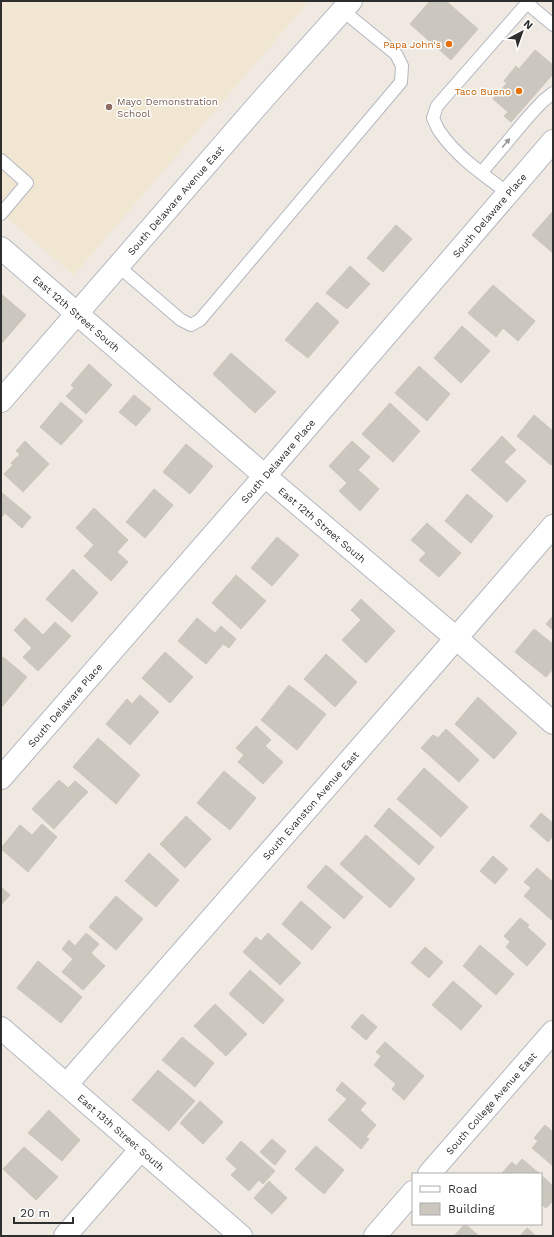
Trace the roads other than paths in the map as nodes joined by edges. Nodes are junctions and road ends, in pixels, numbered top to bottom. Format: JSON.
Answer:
{"nodes":[{"id":1,"x":528,"y":2,"type":"edge"},
{"id":2,"x":346,"y":6,"type":"edge"},
{"id":3,"x":553,"y":25,"type":"edge"},
{"id":4,"x":553,"y":93,"type":"edge"},
{"id":5,"x":553,"y":141,"type":"edge"},
{"id":6,"x":1,"y":160,"type":"edge"},
{"id":7,"x":481,"y":173,"type":"junction"},
{"id":8,"x":508,"y":193,"type":"junction"},
{"id":9,"x":1,"y":214,"type":"edge"},
{"id":10,"x":1,"y":248,"type":"edge"},
{"id":11,"x":118,"y":266,"type":"junction"},
{"id":12,"x":76,"y":313,"type":"junction"},
{"id":13,"x":1,"y":401,"type":"edge"},
{"id":14,"x":265,"y":476,"type":"junction"},
{"id":15,"x":553,"y":526,"type":"edge"},
{"id":16,"x":456,"y":638,"type":"junction"},
{"id":17,"x":553,"y":723,"type":"edge"},
{"id":18,"x":1,"y":778,"type":"edge"},
{"id":19,"x":1,"y":1028,"type":"edge"},
{"id":20,"x":553,"y":1032,"type":"edge"},
{"id":21,"x":67,"y":1084,"type":"junction"},
{"id":22,"x":141,"y":1149,"type":"junction"},
{"id":23,"x":430,"y":1173,"type":"edge"},
{"id":24,"x":412,"y":1193,"type":"edge"},
{"id":25,"x":64,"y":1236,"type":"edge"},
{"id":26,"x":241,"y":1236,"type":"edge"},
{"id":27,"x":375,"y":1236,"type":"edge"}],
"edges":[{"from":1,"to":3,"type":"lane"},
{"from":1,"to":7,"type":"lane"},
{"from":2,"to":11,"type":"street","name":"South Delaware Avenue East"},
{"from":2,"to":11,"type":"lane"},
{"from":7,"to":4,"type":"lane","one_way":true},
{"from":5,"to":8,"type":"street","name":"South Delaware Place"},
{"from":6,"to":9,"type":"lane"},
{"from":7,"to":8,"type":"lane"},
{"from":8,"to":14,"type":"street","name":"South Delaware Place"},
{"from":10,"to":12,"type":"street","name":"East 12th Street South"},
{"from":11,"to":12,"type":"street","name":"South Delaware Avenue East"},
{"from":12,"to":13,"type":"street","name":"South Delaware Avenue East"},
{"from":12,"to":14,"type":"street","name":"East 12th Street South"},
{"from":14,"to":16,"type":"street","name":"East 12th Street South"},
{"from":14,"to":18,"type":"street","name":"South Delaware Place"},
{"from":15,"to":16,"type":"street","name":"South Evanston Avenue East"},
{"from":16,"to":17,"type":"street","name":"East 12th Street South"},
{"from":16,"to":21,"type":"street","name":"South Evanston Avenue East"},
{"from":19,"to":21,"type":"street","name":"East 13th Street South"},
{"from":20,"to":23,"type":"street","name":"South College Avenue East"},
{"from":21,"to":22,"type":"street","name":"East 13th Street South"},
{"from":22,"to":25,"type":"street"},
{"from":22,"to":26,"type":"street","name":"East 13th Street South"},
{"from":24,"to":27,"type":"street"}]}
